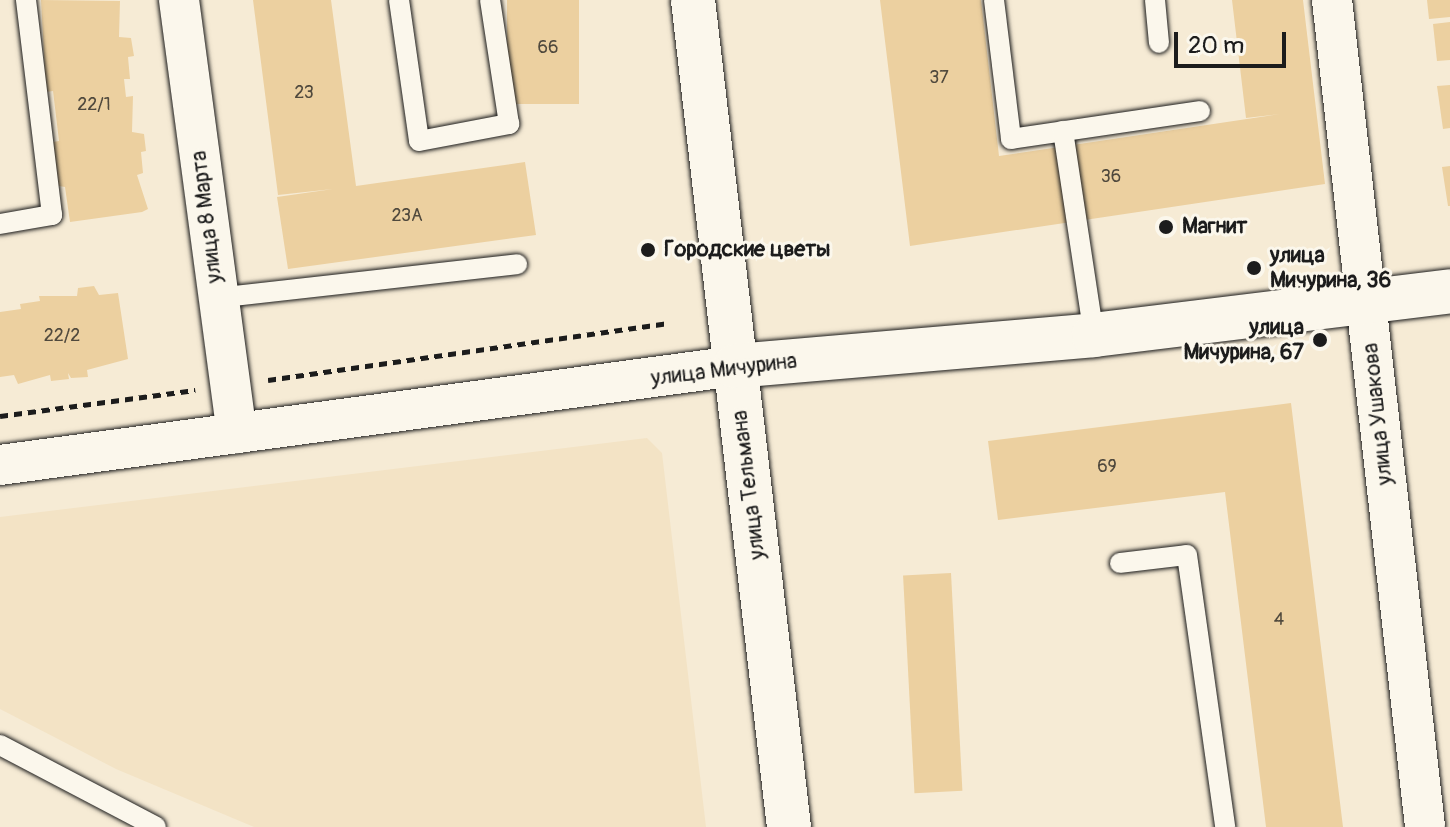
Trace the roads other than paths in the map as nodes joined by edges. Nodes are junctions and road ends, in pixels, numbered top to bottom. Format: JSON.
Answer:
{"nodes":[{"id":1,"x":26,"y":0,"type":"edge"},
{"id":2,"x":179,"y":0,"type":"edge"},
{"id":3,"x":399,"y":0,"type":"edge"},
{"id":4,"x":490,"y":0,"type":"edge"},
{"id":5,"x":693,"y":0,"type":"edge"},
{"id":6,"x":994,"y":0,"type":"edge"},
{"id":7,"x":1155,"y":0,"type":"edge"},
{"id":8,"x":1332,"y":0,"type":"edge"},
{"id":9,"x":1159,"y":43,"type":"dead end"},
{"id":10,"x":1200,"y":111,"type":"dead end"},
{"id":11,"x":1063,"y":131,"type":"junction"},
{"id":12,"x":0,"y":224,"type":"edge"},
{"id":13,"x":517,"y":264,"type":"dead end"},
{"id":14,"x":1450,"y":291,"type":"edge"},
{"id":15,"x":216,"y":298,"type":"junction"},
{"id":16,"x":1365,"y":301,"type":"junction"},
{"id":17,"x":1094,"y":335,"type":"junction"},
{"id":18,"x":735,"y":366,"type":"junction"},
{"id":19,"x":237,"y":433,"type":"junction"},
{"id":20,"x":0,"y":465,"type":"edge"},
{"id":21,"x":1120,"y":563,"type":"dead end"},
{"id":22,"x":0,"y":745,"type":"edge"},
{"id":23,"x":156,"y":827,"type":"edge"},
{"id":24,"x":789,"y":827,"type":"edge"},
{"id":25,"x":1225,"y":827,"type":"edge"},
{"id":26,"x":1425,"y":827,"type":"edge"}],
"edges":[{"from":1,"to":12,"type":"lane"},
{"from":2,"to":15,"type":"street","name":"улица 8 Марта"},
{"from":3,"to":4,"type":"lane"},
{"from":5,"to":18,"type":"street","name":"улица Тельмана"},
{"from":6,"to":11,"type":"lane"},
{"from":7,"to":9,"type":"lane"},
{"from":8,"to":16,"type":"street","name":"улица Ушакова"},
{"from":10,"to":11,"type":"lane"},
{"from":11,"to":17,"type":"lane"},
{"from":13,"to":15,"type":"lane"},
{"from":14,"to":16,"type":"street","name":"улица Мичурина"},
{"from":15,"to":19,"type":"street","name":"улица 8 Марта"},
{"from":16,"to":17,"type":"street","name":"улица Мичурина"},
{"from":16,"to":26,"type":"street","name":"улица Ушакова"},
{"from":17,"to":18,"type":"street","name":"улица Мичурина"},
{"from":18,"to":19,"type":"street","name":"улица Мичурина"},
{"from":18,"to":24,"type":"street","name":"улица Тельмана"},
{"from":19,"to":20,"type":"street","name":"улица Мичурина"},
{"from":21,"to":25,"type":"lane"},
{"from":22,"to":23,"type":"lane"}]}
